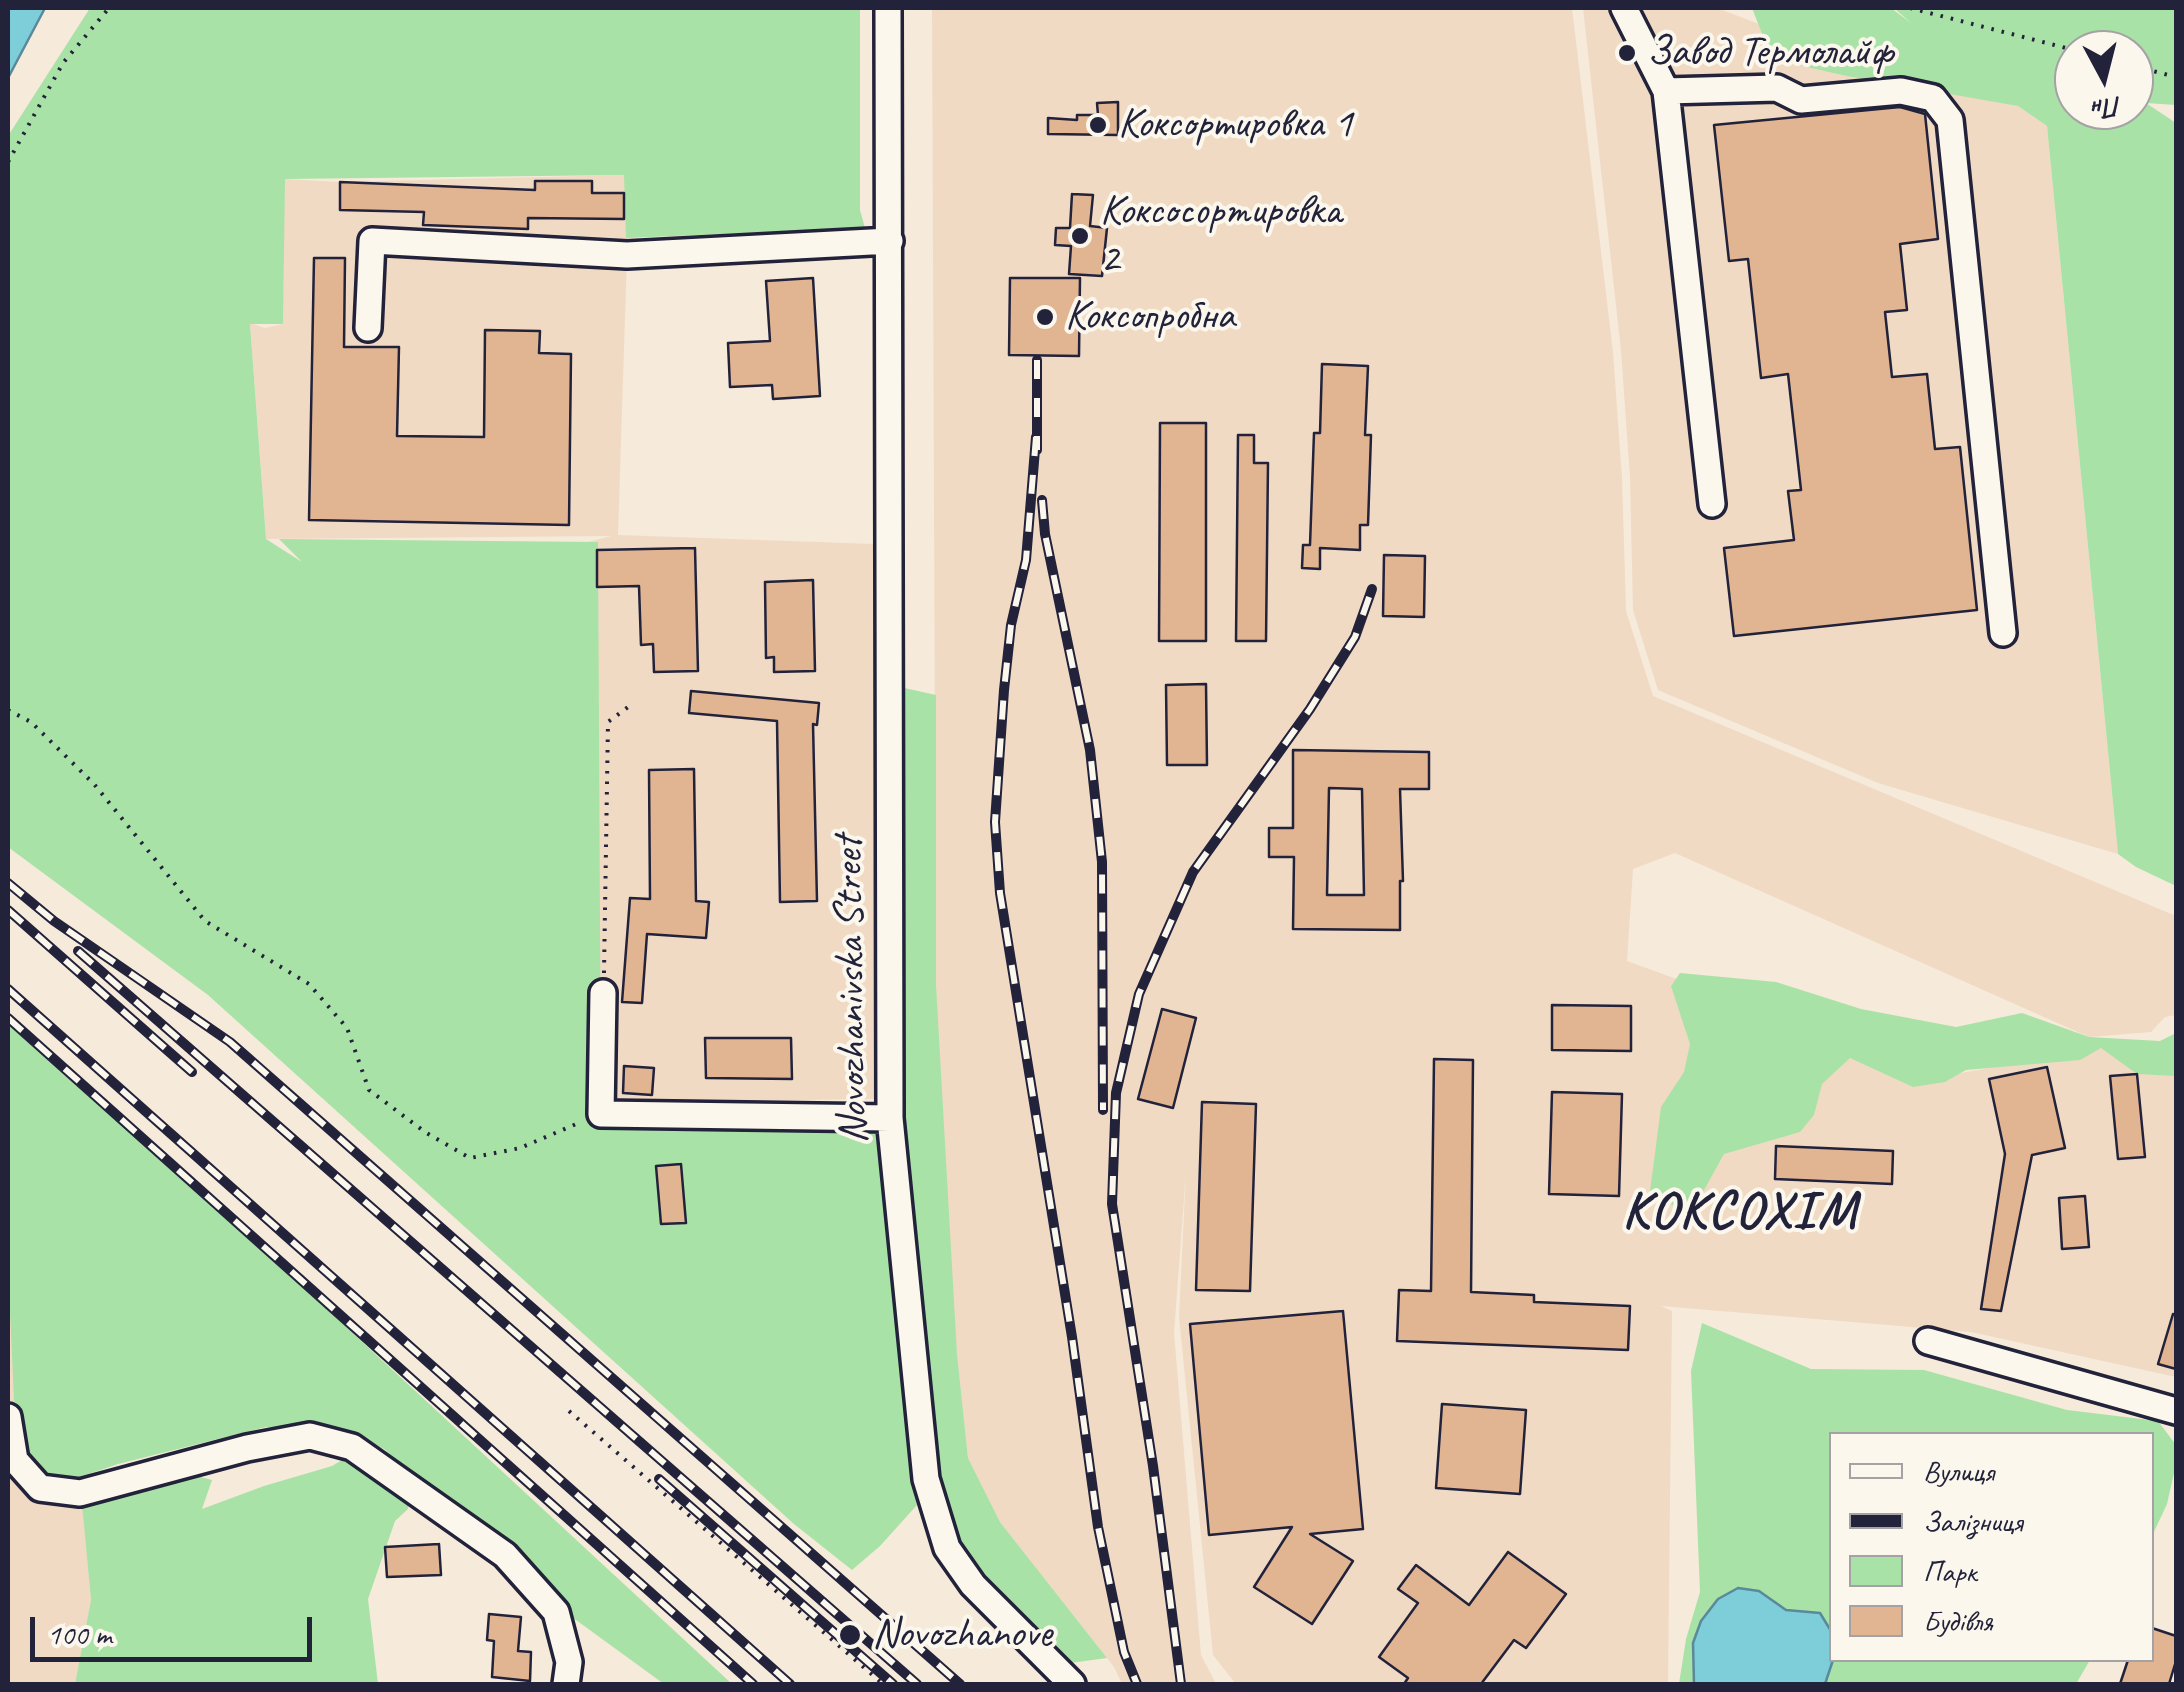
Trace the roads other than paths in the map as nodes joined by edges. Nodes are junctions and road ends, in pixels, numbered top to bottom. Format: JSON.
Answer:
{"nodes":[{"id":1,"x":888,"y":8,"type":"edge"},
{"id":2,"x":1624,"y":8,"type":"edge"},
{"id":3,"x":1666,"y":91,"type":"junction"},
{"id":4,"x":890,"y":241,"type":"junction"},
{"id":5,"x":368,"y":328,"type":"dead end"},
{"id":6,"x":1712,"y":504,"type":"dead end"},
{"id":7,"x":2002,"y":632,"type":"dead end"},
{"id":8,"x":603,"y":993,"type":"road end"},
{"id":9,"x":890,"y":1118,"type":"junction"},
{"id":10,"x":1928,"y":1342,"type":"dead end"},
{"id":11,"x":2176,"y":1410,"type":"edge"},
{"id":12,"x":8,"y":1417,"type":"edge"},
{"id":13,"x":566,"y":1684,"type":"edge"},
{"id":14,"x":1072,"y":1684,"type":"edge"}],
"edges":[{"from":1,"to":4,"type":"street","name":"Novozhanivska Street"},
{"from":2,"to":3,"type":"street"},
{"from":3,"to":6,"type":"street"},
{"from":3,"to":7,"type":"street"},
{"from":4,"to":5,"type":"street"},
{"from":4,"to":9,"type":"street","name":"Novozhanivska Street"},
{"from":8,"to":9,"type":"street"},
{"from":9,"to":14,"type":"street","name":"Novozhanivska Street"},
{"from":10,"to":11,"type":"street"},
{"from":12,"to":13,"type":"street"}]}
